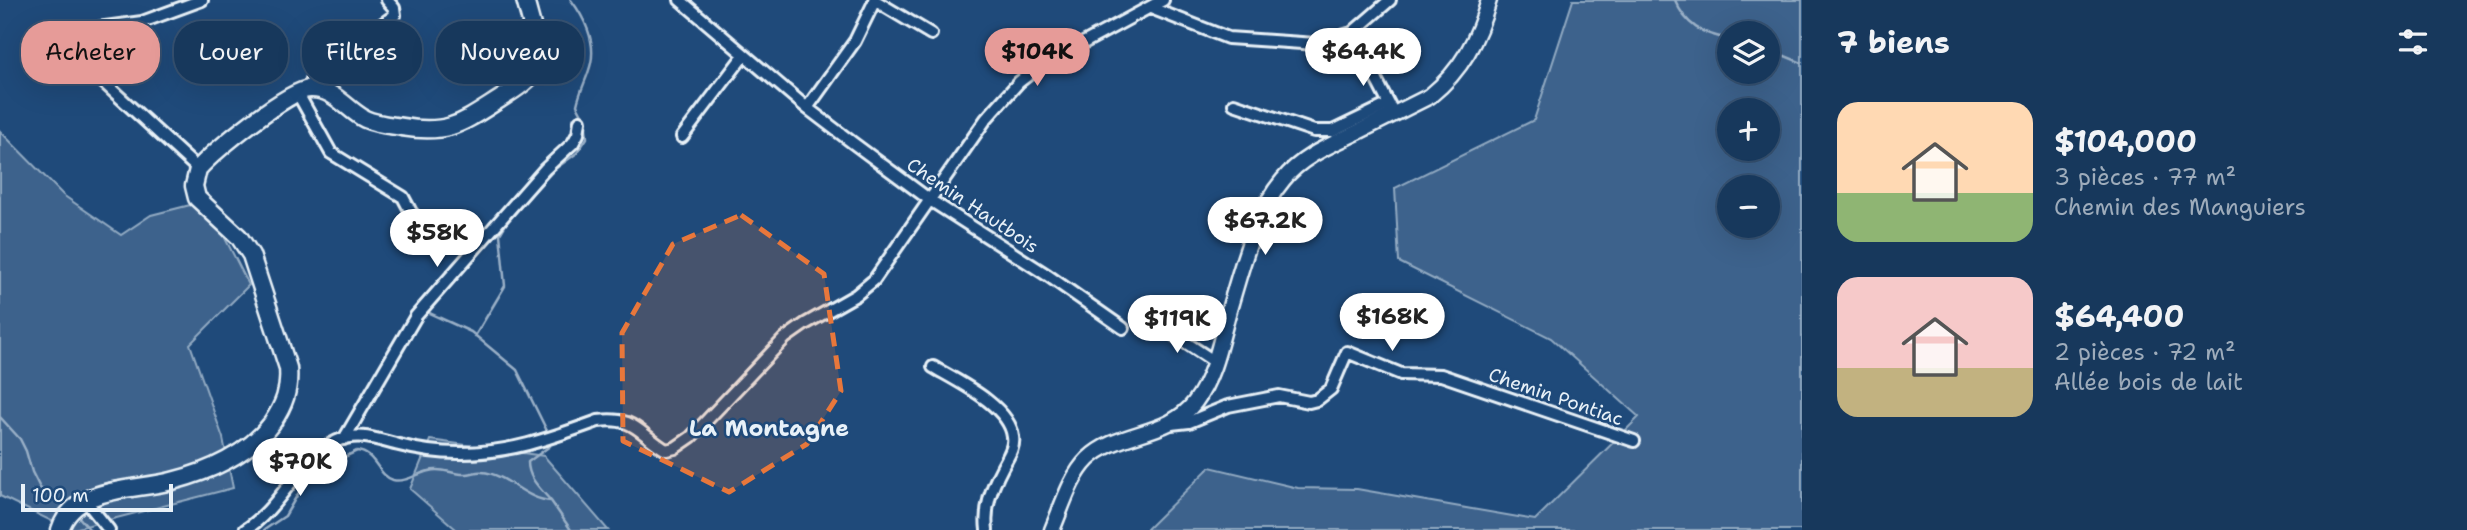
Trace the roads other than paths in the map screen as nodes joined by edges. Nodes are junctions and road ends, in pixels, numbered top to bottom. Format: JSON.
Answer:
{"nodes":[{"id":1,"x":202,"y":0,"type":"edge"},
{"id":2,"x":387,"y":0,"type":"edge"},
{"id":3,"x":525,"y":0,"type":"edge"},
{"id":4,"x":680,"y":0,"type":"edge"},
{"id":5,"x":874,"y":0,"type":"edge"},
{"id":6,"x":1163,"y":0,"type":"edge"},
{"id":7,"x":1390,"y":0,"type":"edge"},
{"id":8,"x":1489,"y":0,"type":"edge"},
{"id":9,"x":1151,"y":8,"type":"junction"},
{"id":10,"x":930,"y":34,"type":"dead end"},
{"id":11,"x":1360,"y":48,"type":"dead end"},
{"id":12,"x":744,"y":55,"type":"junction"},
{"id":13,"x":303,"y":90,"type":"junction"},
{"id":14,"x":1234,"y":104,"type":"dead end"},
{"id":15,"x":807,"y":108,"type":"junction"},
{"id":16,"x":1392,"y":109,"type":"junction"},
{"id":17,"x":580,"y":121,"type":"dead end"},
{"id":18,"x":682,"y":137,"type":"dead end"},
{"id":19,"x":198,"y":169,"type":"junction"},
{"id":20,"x":930,"y":200,"type":"junction"},
{"id":21,"x":436,"y":241,"type":"dead end"},
{"id":22,"x":1153,"y":321,"type":"dead end"},
{"id":23,"x":1123,"y":328,"type":"dead end"},
{"id":24,"x":1215,"y":362,"type":"junction"},
{"id":25,"x":933,"y":367,"type":"dead end"},
{"id":26,"x":1170,"y":424,"type":"junction"},
{"id":27,"x":344,"y":439,"type":"junction"},
{"id":28,"x":1634,"y":441,"type":"dead end"},
{"id":29,"x":72,"y":513,"type":"edge"},
{"id":30,"x":109,"y":530,"type":"edge"},
{"id":31,"x":245,"y":530,"type":"edge"},
{"id":32,"x":987,"y":530,"type":"edge"},
{"id":33,"x":1052,"y":530,"type":"edge"}],
"edges":[{"from":1,"to":19,"type":"street"},
{"from":2,"to":13,"type":"street"},
{"from":3,"to":13,"type":"main road"},
{"from":4,"to":12,"type":"street","name":"Chemin Hautbois"},
{"from":5,"to":10,"type":"street"},
{"from":5,"to":15,"type":"street"},
{"from":6,"to":9,"type":"street"},
{"from":7,"to":9,"type":"street"},
{"from":8,"to":16,"type":"street"},
{"from":9,"to":20,"type":"street"},
{"from":11,"to":16,"type":"street"},
{"from":12,"to":15,"type":"street","name":"Chemin Hautbois"},
{"from":12,"to":18,"type":"street"},
{"from":13,"to":19,"type":"main road"},
{"from":13,"to":21,"type":"street"},
{"from":14,"to":16,"type":"street"},
{"from":15,"to":20,"type":"street","name":"Chemin Hautbois"},
{"from":16,"to":24,"type":"street"},
{"from":17,"to":27,"type":"street"},
{"from":19,"to":29,"type":"main road"},
{"from":20,"to":23,"type":"street","name":"Chemin Hautbois"},
{"from":20,"to":27,"type":"street"},
{"from":22,"to":24,"type":"street"},
{"from":24,"to":26,"type":"street"},
{"from":25,"to":32,"type":"street"},
{"from":26,"to":28,"type":"street","name":"Chemin Pontiac"},
{"from":26,"to":33,"type":"street"},
{"from":27,"to":31,"type":"street"},
{"from":29,"to":30,"type":"street"}]}
